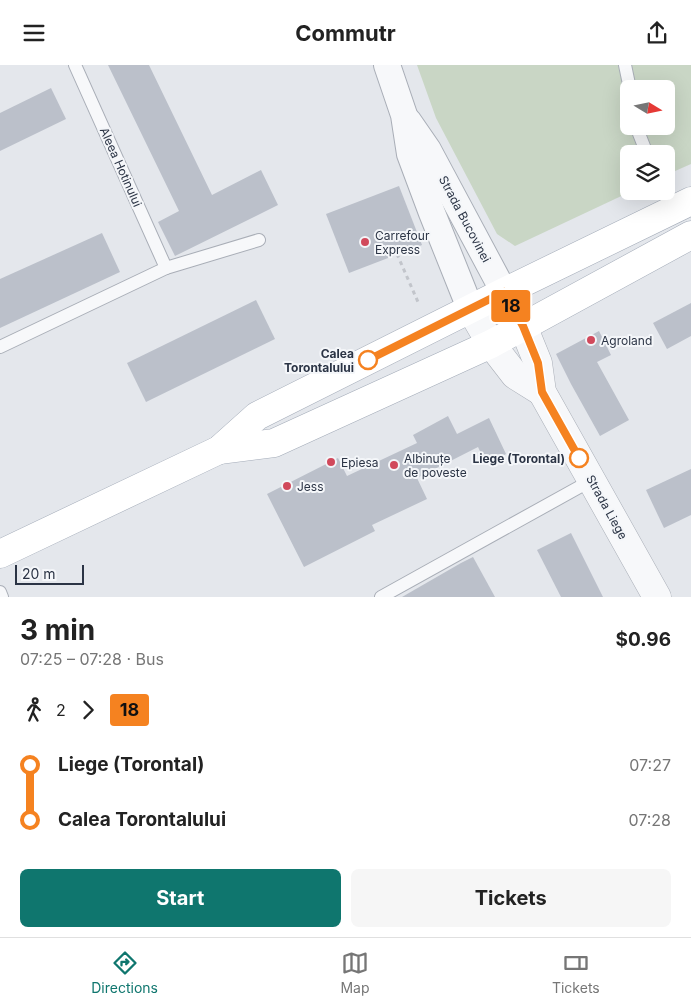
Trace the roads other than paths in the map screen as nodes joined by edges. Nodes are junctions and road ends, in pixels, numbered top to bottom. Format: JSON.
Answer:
{"nodes":[{"id":1,"x":75,"y":65,"type":"edge"},
{"id":2,"x":388,"y":65,"type":"edge"},
{"id":3,"x":625,"y":65,"type":"edge"},
{"id":4,"x":628,"y":80,"type":"edge"},
{"id":5,"x":404,"y":115,"type":"junction"},
{"id":6,"x":676,"y":201,"type":"edge"},
{"id":7,"x":691,"y":235,"type":"edge"},
{"id":8,"x":260,"y":240,"type":"dead end"},
{"id":9,"x":166,"y":268,"type":"junction"},
{"id":10,"x":504,"y":292,"type":"junction"},
{"id":11,"x":470,"y":309,"type":"junction"},
{"id":12,"x":523,"y":326,"type":"junction"},
{"id":13,"x":491,"y":343,"type":"junction"},
{"id":14,"x":0,"y":347,"type":"edge"},
{"id":15,"x":542,"y":392,"type":"junction"},
{"id":16,"x":219,"y":450,"type":"junction"},
{"id":17,"x":592,"y":480,"type":"junction"},
{"id":18,"x":0,"y":554,"type":"edge"},
{"id":19,"x":0,"y":592,"type":"edge"},
{"id":20,"x":2,"y":597,"type":"edge"},
{"id":21,"x":381,"y":597,"type":"edge"},
{"id":22,"x":658,"y":597,"type":"edge"}],
"edges":[{"from":1,"to":9,"type":"lane","name":"Aleea Hotinului"},
{"from":2,"to":5,"type":"street","name":"Strada Bucovinei"},
{"from":3,"to":4,"type":"lane"},
{"from":5,"to":10,"type":"street","name":"Strada Bucovinei"},
{"from":5,"to":11,"type":"street","name":"Strada Bucovinei"},
{"from":6,"to":10,"type":"main road"},
{"from":7,"to":12,"type":"main road"},
{"from":8,"to":9,"type":"lane"},
{"from":9,"to":14,"type":"lane"},
{"from":10,"to":11,"type":"main road"},
{"from":10,"to":12,"type":"street","name":"Strada Bucovinei"},
{"from":11,"to":13,"type":"street","name":"Strada Liege"},
{"from":11,"to":16,"type":"main road"},
{"from":12,"to":13,"type":"main road"},
{"from":12,"to":15,"type":"street","name":"Strada Liege"},
{"from":13,"to":15,"type":"street","name":"Strada Liege"},
{"from":13,"to":16,"type":"main road"},
{"from":15,"to":17,"type":"street","name":"Strada Liege"},
{"from":16,"to":18,"type":"main road"},
{"from":17,"to":21,"type":"lane"},
{"from":17,"to":22,"type":"street","name":"Strada Liege"},
{"from":19,"to":20,"type":"lane"}]}
